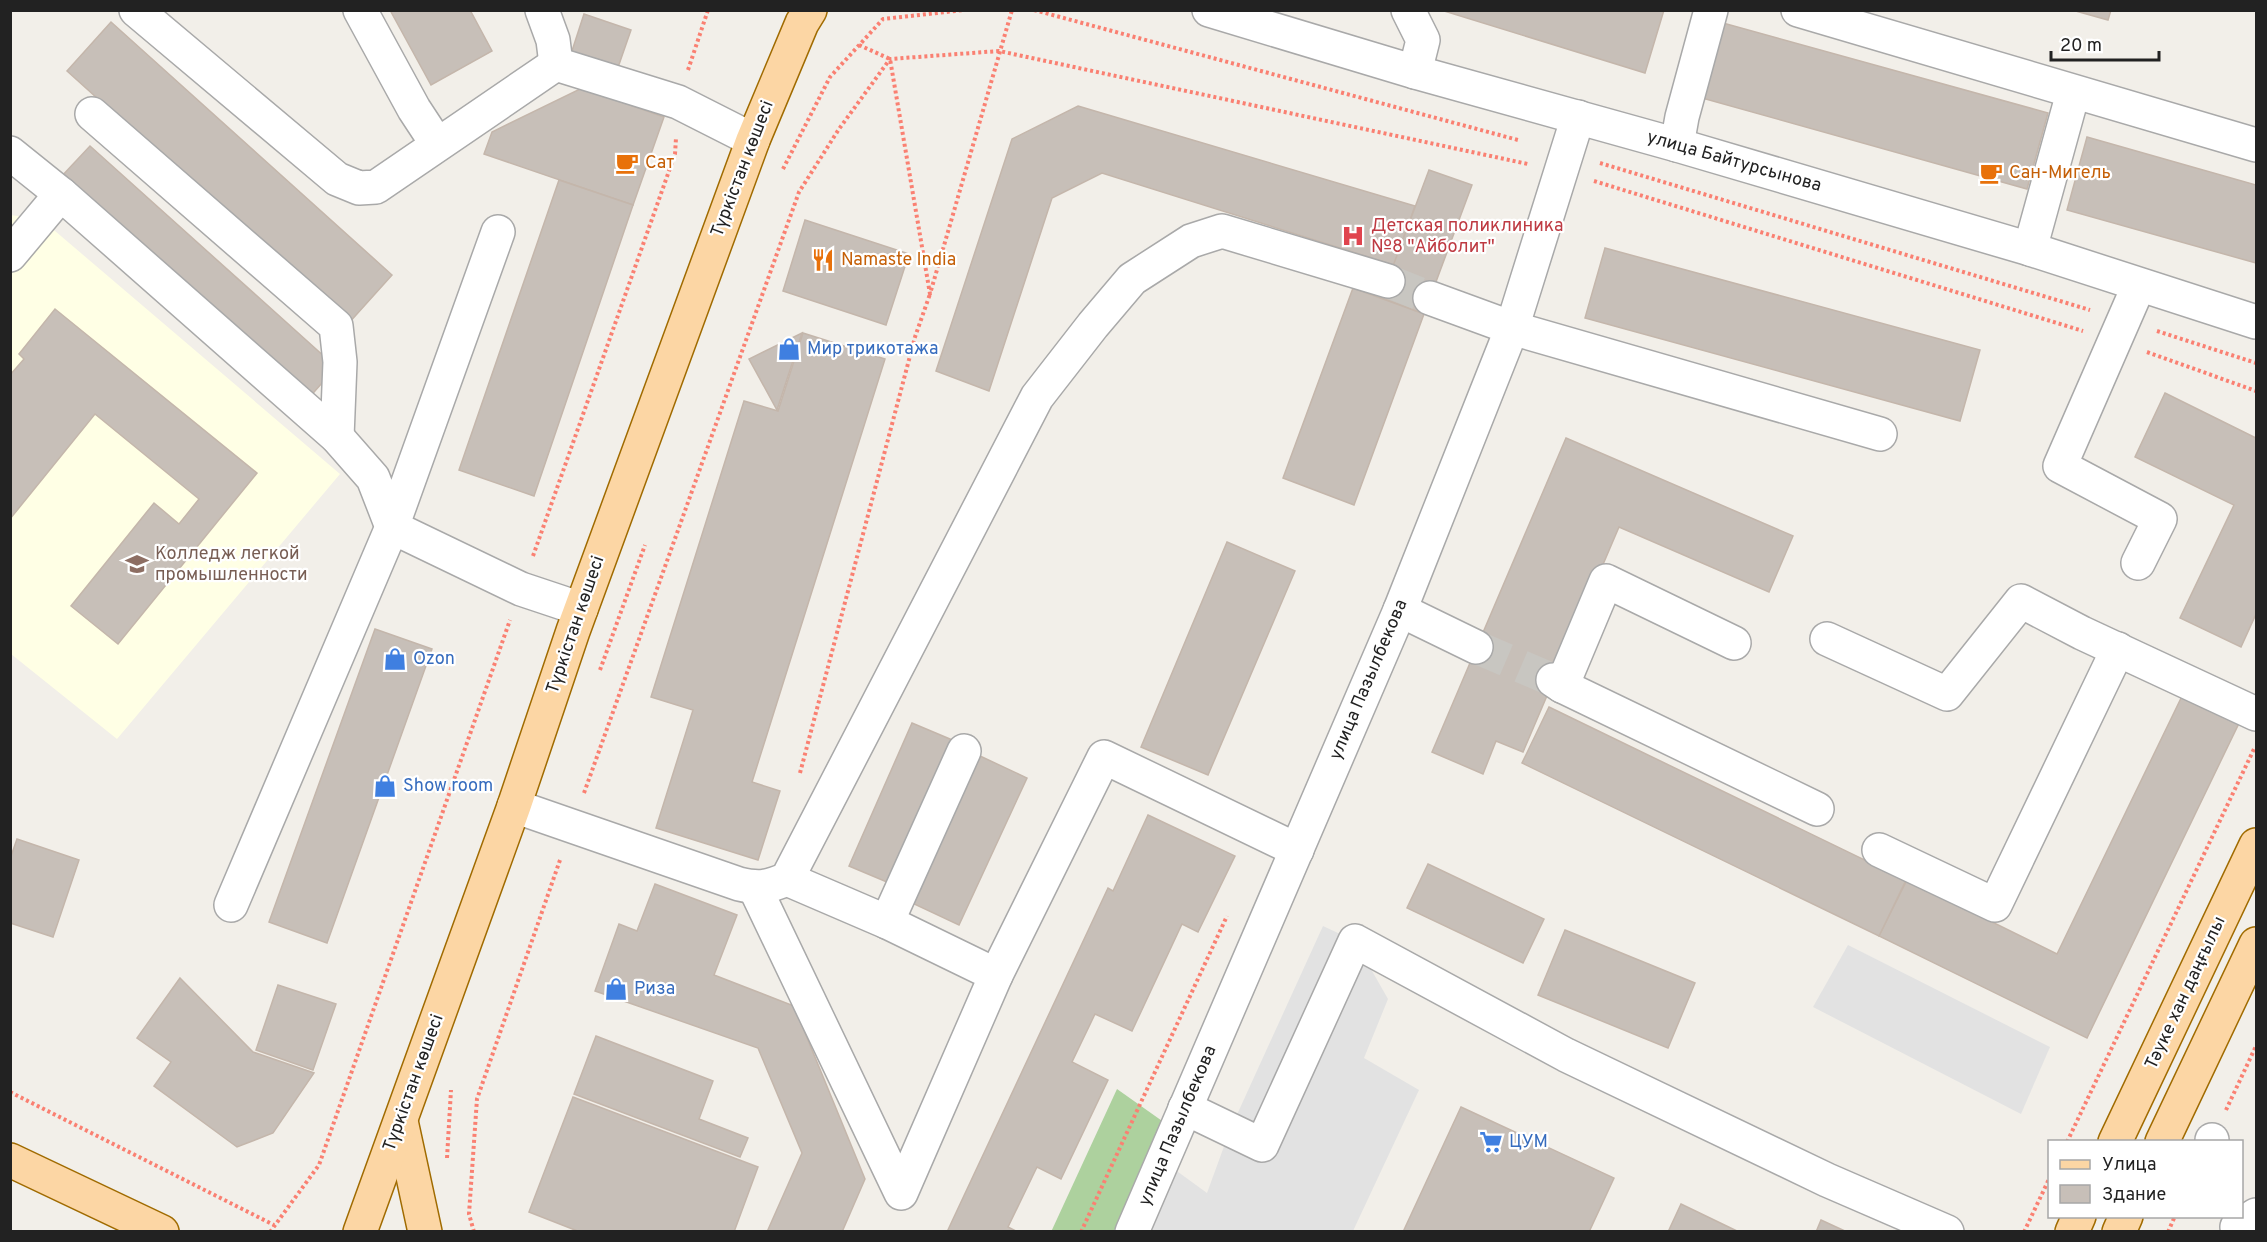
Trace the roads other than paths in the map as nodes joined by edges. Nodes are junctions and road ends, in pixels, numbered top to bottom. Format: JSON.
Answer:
{"nodes":[{"id":1,"x":136,"y":10,"type":"edge"},
{"id":2,"x":360,"y":10,"type":"edge"},
{"id":3,"x":542,"y":10,"type":"edge"},
{"id":4,"x":1209,"y":10,"type":"edge"},
{"id":5,"x":1408,"y":10,"type":"edge"},
{"id":6,"x":1711,"y":10,"type":"edge"},
{"id":7,"x":1798,"y":10,"type":"edge"},
{"id":8,"x":805,"y":15,"type":"edge"},
{"id":9,"x":556,"y":64,"type":"junction"},
{"id":10,"x":1415,"y":72,"type":"junction"},
{"id":11,"x":2073,"y":93,"type":"junction"},
{"id":12,"x":92,"y":114,"type":"dead end"},
{"id":13,"x":1578,"y":117,"type":"junction"},
{"id":14,"x":753,"y":140,"type":"junction"},
{"id":15,"x":436,"y":144,"type":"junction"},
{"id":16,"x":1677,"y":145,"type":"junction"},
{"id":17,"x":2256,"y":145,"type":"edge"},
{"id":18,"x":10,"y":153,"type":"edge"},
{"id":19,"x":61,"y":194,"type":"junction"},
{"id":20,"x":498,"y":232,"type":"dead end"},
{"id":21,"x":2030,"y":249,"type":"junction"},
{"id":22,"x":10,"y":255,"type":"edge"},
{"id":23,"x":1388,"y":282,"type":"tunnel mouth"},
{"id":24,"x":2139,"y":285,"type":"junction"},
{"id":25,"x":1430,"y":298,"type":"tunnel mouth"},
{"id":26,"x":2256,"y":322,"type":"edge"},
{"id":27,"x":1512,"y":328,"type":"junction"},
{"id":28,"x":1881,"y":434,"type":"dead end"},
{"id":29,"x":337,"y":437,"type":"junction"},
{"id":30,"x":392,"y":527,"type":"junction"},
{"id":31,"x":2138,"y":563,"type":"dead end"},
{"id":32,"x":581,"y":609,"type":"junction"},
{"id":33,"x":1400,"y":610,"type":"junction"},
{"id":34,"x":1827,"y":639,"type":"dead end"},
{"id":35,"x":1734,"y":643,"type":"dead end"},
{"id":36,"x":1476,"y":647,"type":"tunnel mouth"},
{"id":37,"x":2118,"y":650,"type":"junction"},
{"id":38,"x":2256,"y":714,"type":"edge"},
{"id":39,"x":964,"y":751,"type":"dead end"},
{"id":40,"x":514,"y":806,"type":"junction"},
{"id":41,"x":1817,"y":809,"type":"dead end"},
{"id":42,"x":2256,"y":845,"type":"edge"},
{"id":43,"x":1297,"y":850,"type":"junction"},
{"id":44,"x":1879,"y":850,"type":"dead end"},
{"id":45,"x":787,"y":879,"type":"junction"},
{"id":46,"x":755,"y":888,"type":"junction"},
{"id":47,"x":231,"y":905,"type":"dead end"},
{"id":48,"x":887,"y":922,"type":"junction"},
{"id":49,"x":2256,"y":944,"type":"edge"},
{"id":50,"x":996,"y":975,"type":"junction"},
{"id":51,"x":1185,"y":1108,"type":"junction"},
{"id":52,"x":401,"y":1120,"type":"junction"},
{"id":53,"x":2116,"y":1140,"type":"edge"},
{"id":54,"x":2163,"y":1140,"type":"edge"},
{"id":55,"x":14,"y":1160,"type":"edge"},
{"id":56,"x":2078,"y":1218,"type":"edge"},
{"id":57,"x":2125,"y":1218,"type":"edge"},
{"id":58,"x":162,"y":1232,"type":"edge"},
{"id":59,"x":360,"y":1232,"type":"edge"},
{"id":60,"x":425,"y":1232,"type":"edge"},
{"id":61,"x":1132,"y":1232,"type":"edge"},
{"id":62,"x":1947,"y":1232,"type":"edge"},
{"id":63,"x":2072,"y":1232,"type":"edge"},
{"id":64,"x":2119,"y":1232,"type":"edge"}],
"edges":[{"from":1,"to":15,"type":"street"},
{"from":2,"to":15,"type":"street"},
{"from":3,"to":9,"type":"street"},
{"from":4,"to":10,"type":"street","name":"улица Байтурсынова"},
{"from":5,"to":10,"type":"street"},
{"from":6,"to":16,"type":"street"},
{"from":7,"to":11,"type":"street"},
{"from":8,"to":14,"type":"main road","name":"Түркістан көшесі"},
{"from":9,"to":14,"type":"street"},
{"from":9,"to":15,"type":"street"},
{"from":10,"to":13,"type":"street","name":"улица Байтурсынова"},
{"from":11,"to":17,"type":"street"},
{"from":11,"to":21,"type":"street"},
{"from":12,"to":29,"type":"street"},
{"from":13,"to":16,"type":"street","name":"улица Байтурсынова"},
{"from":13,"to":27,"type":"street","name":"улица Пазылбекова"},
{"from":14,"to":32,"type":"main road","name":"Түркістан көшесі"},
{"from":16,"to":21,"type":"street","name":"улица Байтурсынова"},
{"from":18,"to":19,"type":"street"},
{"from":19,"to":22,"type":"street"},
{"from":19,"to":29,"type":"street"},
{"from":20,"to":30,"type":"street"},
{"from":21,"to":24,"type":"street","name":"улица Байтурсынова"},
{"from":23,"to":45,"type":"street"},
{"from":24,"to":26,"type":"street","name":"улица Байтурсынова"},
{"from":24,"to":31,"type":"street"},
{"from":25,"to":27,"type":"street"},
{"from":27,"to":28,"type":"street"},
{"from":27,"to":33,"type":"street","name":"улица Пазылбекова"},
{"from":29,"to":30,"type":"street"},
{"from":30,"to":32,"type":"street"},
{"from":30,"to":47,"type":"street"},
{"from":32,"to":40,"type":"main road","name":"Түркістан көшесі"},
{"from":33,"to":36,"type":"street"},
{"from":33,"to":43,"type":"street","name":"улица Пазылбекова"},
{"from":34,"to":37,"type":"street"},
{"from":35,"to":41,"type":"street"},
{"from":37,"to":38,"type":"street"},
{"from":37,"to":44,"type":"street"},
{"from":39,"to":48,"type":"street"},
{"from":40,"to":46,"type":"street"},
{"from":40,"to":52,"type":"main road","name":"Түркістан көшесі"},
{"from":42,"to":53,"type":"main road","name":"Тәуке хан даңғылы"},
{"from":43,"to":50,"type":"street"},
{"from":43,"to":51,"type":"street","name":"улица Пазылбекова"},
{"from":45,"to":46,"type":"street"},
{"from":45,"to":48,"type":"street"},
{"from":46,"to":50,"type":"street"},
{"from":48,"to":50,"type":"street"},
{"from":49,"to":54,"type":"main road"},
{"from":51,"to":61,"type":"street","name":"улица Пазылбекова"},
{"from":51,"to":62,"type":"street"},
{"from":52,"to":59,"type":"main road","name":"Түркістан көшесі"},
{"from":52,"to":60,"type":"main road"},
{"from":55,"to":58,"type":"main road"},
{"from":56,"to":63,"type":"main road"},
{"from":57,"to":64,"type":"main road"}]}
